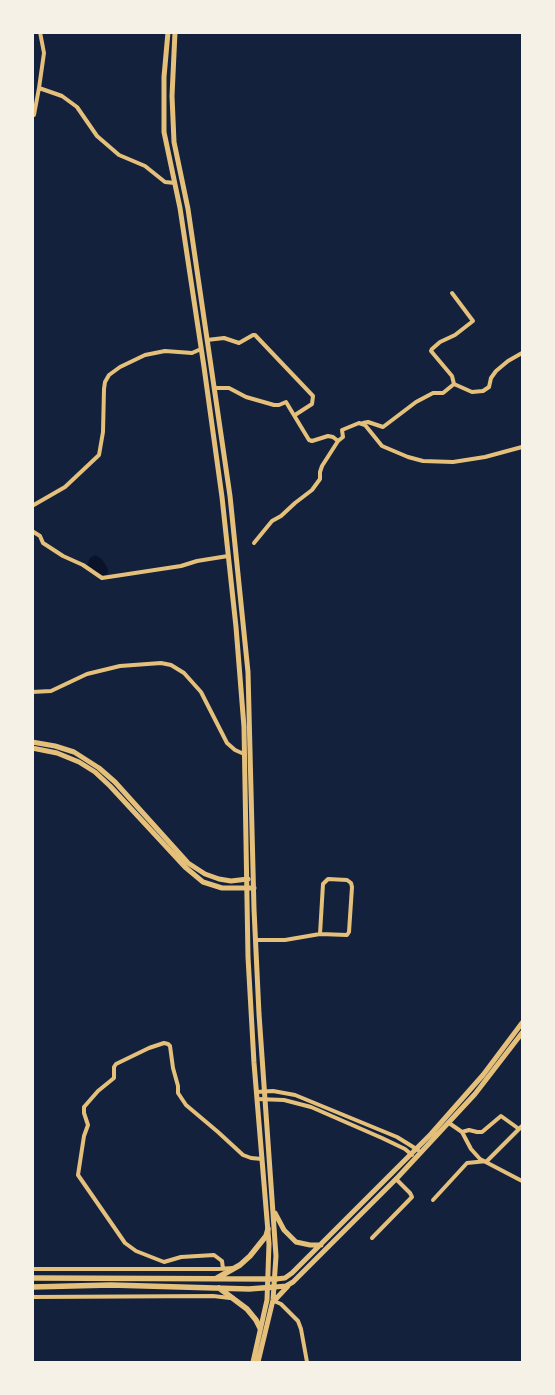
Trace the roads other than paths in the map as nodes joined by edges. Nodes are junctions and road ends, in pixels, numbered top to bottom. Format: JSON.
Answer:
{"nodes":[{"id":1,"x":40,"y":32,"type":"edge"},
{"id":2,"x":168,"y":32,"type":"edge"},
{"id":3,"x":175,"y":32,"type":"edge"},
{"id":4,"x":39,"y":88,"type":"junction"},
{"id":5,"x":34,"y":115,"type":"dead end"},
{"id":6,"x":175,"y":184,"type":"junction"},
{"id":7,"x":452,"y":293,"type":"dead end"},
{"id":8,"x":207,"y":340,"type":"junction"},
{"id":9,"x":201,"y":349,"type":"junction"},
{"id":10,"x":522,"y":354,"type":"edge"},
{"id":11,"x":454,"y":384,"type":"junction"},
{"id":12,"x":215,"y":388,"type":"junction"},
{"id":13,"x":295,"y":415,"type":"junction"},
{"id":14,"x":363,"y":423,"type":"junction"},
{"id":15,"x":338,"y":441,"type":"junction"},
{"id":16,"x":522,"y":447,"type":"edge"},
{"id":17,"x":32,"y":506,"type":"edge"},
{"id":18,"x":32,"y":531,"type":"edge"},
{"id":19,"x":254,"y":544,"type":"dead end"},
{"id":20,"x":228,"y":556,"type":"junction"},
{"id":21,"x":32,"y":692,"type":"edge"},
{"id":22,"x":32,"y":742,"type":"edge"},
{"id":23,"x":32,"y":748,"type":"edge"},
{"id":24,"x":244,"y":754,"type":"junction"},
{"id":25,"x":246,"y":880,"type":"junction"},
{"id":26,"x":254,"y":880,"type":"junction"},
{"id":27,"x":246,"y":888,"type":"junction"},
{"id":28,"x":254,"y":888,"type":"junction"},
{"id":29,"x":320,"y":934,"type":"junction"},
{"id":30,"x":256,"y":940,"type":"junction"},
{"id":31,"x":522,"y":1023,"type":"edge"},
{"id":32,"x":522,"y":1033,"type":"edge"},
{"id":33,"x":264,"y":1091,"type":"junction"},
{"id":34,"x":256,"y":1092,"type":"junction"},
{"id":35,"x":257,"y":1099,"type":"junction"},
{"id":36,"x":265,"y":1099,"type":"junction"},
{"id":37,"x":449,"y":1122,"type":"junction"},
{"id":38,"x":521,"y":1128,"type":"edge"},
{"id":39,"x":462,"y":1132,"type":"junction"},
{"id":40,"x":415,"y":1148,"type":"junction"},
{"id":41,"x":410,"y":1154,"type":"junction"},
{"id":42,"x":421,"y":1154,"type":"junction"},
{"id":43,"x":262,"y":1159,"type":"junction"},
{"id":44,"x":416,"y":1159,"type":"junction"},
{"id":45,"x":483,"y":1161,"type":"junction"},
{"id":46,"x":396,"y":1179,"type":"junction"},
{"id":47,"x":522,"y":1181,"type":"edge"},
{"id":48,"x":433,"y":1200,"type":"dead end"},
{"id":49,"x":273,"y":1204,"type":"junction"},
{"id":50,"x":268,"y":1229,"type":"junction"},
{"id":51,"x":372,"y":1238,"type":"dead end"},
{"id":52,"x":321,"y":1245,"type":"junction"},
{"id":53,"x":235,"y":1268,"type":"junction"},
{"id":54,"x":32,"y":1269,"type":"edge"},
{"id":55,"x":223,"y":1269,"type":"junction"},
{"id":56,"x":32,"y":1278,"type":"edge"},
{"id":57,"x":217,"y":1278,"type":"junction"},
{"id":58,"x":267,"y":1278,"type":"junction"},
{"id":59,"x":276,"y":1279,"type":"junction"},
{"id":60,"x":290,"y":1284,"type":"junction"},
{"id":61,"x":32,"y":1287,"type":"edge"},
{"id":62,"x":217,"y":1287,"type":"junction"},
{"id":63,"x":267,"y":1287,"type":"junction"},
{"id":64,"x":275,"y":1287,"type":"junction"},
{"id":65,"x":32,"y":1297,"type":"edge"},
{"id":66,"x":238,"y":1301,"type":"junction"},
{"id":67,"x":273,"y":1303,"type":"junction"},
{"id":68,"x":260,"y":1328,"type":"junction"},
{"id":69,"x":253,"y":1362,"type":"edge"},
{"id":70,"x":258,"y":1362,"type":"edge"},
{"id":71,"x":307,"y":1362,"type":"edge"}],
"edges":[{"from":1,"to":4,"type":"street"},
{"from":2,"to":6,"type":"main road"},
{"from":3,"to":8,"type":"main road"},
{"from":4,"to":5,"type":"street"},
{"from":4,"to":6,"type":"street"},
{"from":6,"to":9,"type":"main road"},
{"from":7,"to":11,"type":"street"},
{"from":8,"to":12,"type":"main road"},
{"from":8,"to":13,"type":"street"},
{"from":9,"to":17,"type":"street"},
{"from":9,"to":20,"type":"main road"},
{"from":10,"to":11,"type":"street"},
{"from":11,"to":14,"type":"street"},
{"from":12,"to":13,"type":"street"},
{"from":12,"to":26,"type":"main road"},
{"from":13,"to":15,"type":"street"},
{"from":14,"to":15,"type":"street"},
{"from":14,"to":16,"type":"street"},
{"from":15,"to":19,"type":"street"},
{"from":18,"to":20,"type":"street"},
{"from":20,"to":24,"type":"main road"},
{"from":21,"to":24,"type":"street"},
{"from":22,"to":25,"type":"main road"},
{"from":23,"to":27,"type":"main road"},
{"from":24,"to":25,"type":"main road"},
{"from":25,"to":26,"type":"main road"},
{"from":25,"to":27,"type":"main road"},
{"from":26,"to":28,"type":"main road"},
{"from":27,"to":28,"type":"main road"},
{"from":27,"to":34,"type":"main road"},
{"from":28,"to":30,"type":"main road"},
{"from":29,"to":29,"type":"street"},
{"from":29,"to":30,"type":"street"},
{"from":30,"to":33,"type":"main road"},
{"from":31,"to":40,"type":"main road"},
{"from":32,"to":37,"type":"main road"},
{"from":33,"to":34,"type":"street"},
{"from":33,"to":36,"type":"main road"},
{"from":33,"to":40,"type":"street"},
{"from":34,"to":35,"type":"main road"},
{"from":35,"to":36,"type":"street"},
{"from":35,"to":43,"type":"main road"},
{"from":36,"to":41,"type":"street"},
{"from":36,"to":49,"type":"main road"},
{"from":37,"to":39,"type":"street"},
{"from":37,"to":42,"type":"main road"},
{"from":38,"to":39,"type":"street"},
{"from":38,"to":45,"type":"street"},
{"from":39,"to":45,"type":"street"},
{"from":40,"to":41,"type":"main road"},
{"from":40,"to":42,"type":"street"},
{"from":41,"to":44,"type":"street"},
{"from":41,"to":52,"type":"main road"},
{"from":42,"to":44,"type":"main road"},
{"from":43,"to":50,"type":"main road"},
{"from":43,"to":55,"type":"street"},
{"from":44,"to":46,"type":"main road"},
{"from":45,"to":47,"type":"street"},
{"from":45,"to":48,"type":"street"},
{"from":46,"to":51,"type":"street"},
{"from":46,"to":60,"type":"main road"},
{"from":49,"to":52,"type":"main road"},
{"from":49,"to":59,"type":"main road"},
{"from":50,"to":53,"type":"main road"},
{"from":50,"to":58,"type":"main road"},
{"from":52,"to":59,"type":"main road"},
{"from":53,"to":55,"type":"street"},
{"from":53,"to":57,"type":"main road"},
{"from":54,"to":55,"type":"street"},
{"from":56,"to":57,"type":"main road"},
{"from":57,"to":58,"type":"main road"},
{"from":58,"to":59,"type":"main road"},
{"from":58,"to":63,"type":"main road"},
{"from":59,"to":64,"type":"main road"},
{"from":60,"to":64,"type":"main road"},
{"from":60,"to":67,"type":"main road"},
{"from":61,"to":62,"type":"main road"},
{"from":62,"to":63,"type":"main road"},
{"from":62,"to":66,"type":"main road"},
{"from":63,"to":64,"type":"main road"},
{"from":63,"to":68,"type":"main road"},
{"from":64,"to":67,"type":"main road"},
{"from":65,"to":66,"type":"street"},
{"from":66,"to":68,"type":"main road"},
{"from":67,"to":70,"type":"main road"},
{"from":67,"to":71,"type":"street"},
{"from":68,"to":69,"type":"main road"}]}
